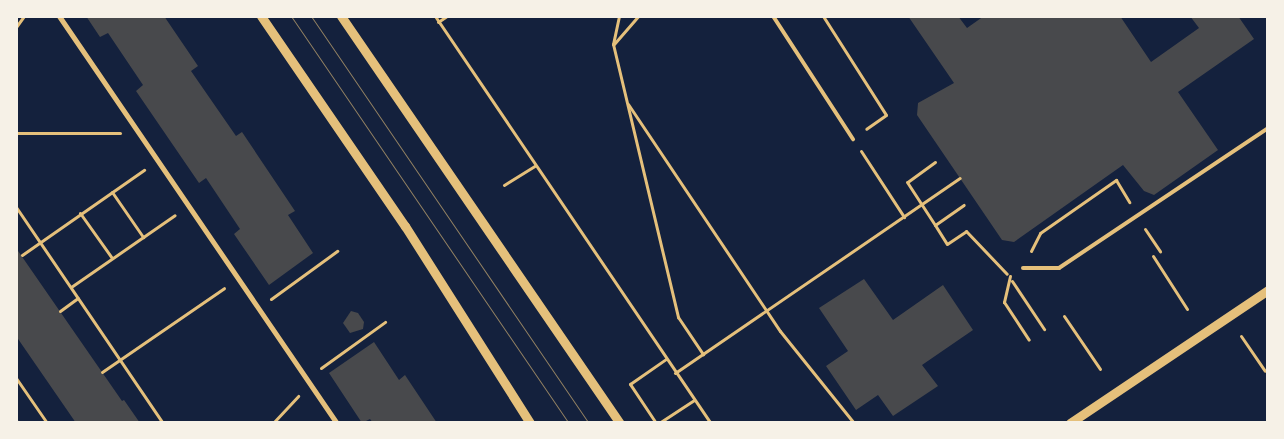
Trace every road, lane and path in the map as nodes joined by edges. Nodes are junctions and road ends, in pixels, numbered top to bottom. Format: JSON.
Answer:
{"nodes":[{"id":1,"x":24,"y":16,"type":"edge"},
{"id":2,"x":59,"y":16,"type":"edge"},
{"id":3,"x":261,"y":16,"type":"edge"},
{"id":4,"x":341,"y":16,"type":"edge"},
{"id":5,"x":435,"y":16,"type":"edge"},
{"id":6,"x":447,"y":16,"type":"edge"},
{"id":7,"x":619,"y":16,"type":"edge"},
{"id":8,"x":638,"y":16,"type":"edge"},
{"id":9,"x":772,"y":16,"type":"edge"},
{"id":10,"x":823,"y":16,"type":"edge"},
{"id":11,"x":438,"y":22,"type":"junction"},
{"id":12,"x":16,"y":27,"type":"edge"},
{"id":13,"x":613,"y":44,"type":"junction"},
{"id":14,"x":628,"y":104,"type":"junction"},
{"id":15,"x":1268,"y":128,"type":"edge"},
{"id":16,"x":124,"y":131,"type":"dead end"},
{"id":17,"x":16,"y":134,"type":"edge"},
{"id":18,"x":853,"y":139,"type":"junction"},
{"id":19,"x":935,"y":162,"type":"dead end"},
{"id":20,"x":535,"y":166,"type":"junction"},
{"id":21,"x":148,"y":167,"type":"dead end"},
{"id":22,"x":960,"y":178,"type":"dead end"},
{"id":23,"x":504,"y":185,"type":"dead end"},
{"id":24,"x":112,"y":192,"type":"junction"},
{"id":25,"x":1129,"y":201,"type":"dead end"},
{"id":26,"x":921,"y":204,"type":"junction"},
{"id":27,"x":964,"y":205,"type":"dead end"},
{"id":28,"x":16,"y":207,"type":"edge"},
{"id":29,"x":179,"y":212,"type":"dead end"},
{"id":30,"x":80,"y":213,"type":"junction"},
{"id":31,"x":904,"y":217,"type":"junction"},
{"id":32,"x":934,"y":225,"type":"junction"},
{"id":33,"x":1148,"y":233,"type":"dead end"},
{"id":34,"x":143,"y":237,"type":"junction"},
{"id":35,"x":1036,"y":240,"type":"dead end"},
{"id":36,"x":40,"y":242,"type":"junction"},
{"id":37,"x":337,"y":251,"type":"dead end"},
{"id":38,"x":1160,"y":251,"type":"dead end"},
{"id":39,"x":22,"y":255,"type":"dead end"},
{"id":40,"x":1152,"y":256,"type":"dead end"},
{"id":41,"x":112,"y":258,"type":"junction"},
{"id":42,"x":1023,"y":268,"type":"dead end"},
{"id":43,"x":1010,"y":277,"type":"junction"},
{"id":44,"x":238,"y":278,"type":"junction"},
{"id":45,"x":71,"y":287,"type":"junction"},
{"id":46,"x":1268,"y":290,"type":"edge"},
{"id":47,"x":78,"y":298,"type":"junction"},
{"id":48,"x":258,"y":308,"type":"junction"},
{"id":49,"x":1187,"y":309,"type":"dead end"},
{"id":50,"x":766,"y":311,"type":"junction"},
{"id":51,"x":60,"y":312,"type":"dead end"},
{"id":52,"x":1064,"y":316,"type":"dead end"},
{"id":53,"x":385,"y":322,"type":"dead end"},
{"id":54,"x":1044,"y":329,"type":"dead end"},
{"id":55,"x":1241,"y":336,"type":"dead end"},
{"id":56,"x":1029,"y":340,"type":"dead end"},
{"id":57,"x":703,"y":354,"type":"junction"},
{"id":58,"x":666,"y":359,"type":"junction"},
{"id":59,"x":120,"y":360,"type":"junction"},
{"id":60,"x":1100,"y":369,"type":"dead end"},
{"id":61,"x":1265,"y":371,"type":"dead end"},
{"id":62,"x":102,"y":372,"type":"dead end"},
{"id":63,"x":676,"y":373,"type":"junction"},
{"id":64,"x":316,"y":374,"type":"dead end"},
{"id":65,"x":16,"y":378,"type":"edge"},
{"id":66,"x":302,"y":391,"type":"dead end"},
{"id":67,"x":694,"y":400,"type":"junction"},
{"id":68,"x":47,"y":423,"type":"edge"},
{"id":69,"x":163,"y":423,"type":"edge"},
{"id":70,"x":273,"y":423,"type":"edge"},
{"id":71,"x":337,"y":423,"type":"edge"},
{"id":72,"x":530,"y":423,"type":"edge"},
{"id":73,"x":620,"y":423,"type":"edge"},
{"id":74,"x":658,"y":423,"type":"edge"},
{"id":75,"x":710,"y":423,"type":"edge"},
{"id":76,"x":854,"y":423,"type":"edge"},
{"id":77,"x":1070,"y":423,"type":"edge"}],
"edges":[{"from":1,"to":12,"type":"path"},
{"from":2,"to":44,"type":"street"},
{"from":3,"to":72,"type":"street"},
{"from":4,"to":73,"type":"street"},
{"from":5,"to":11,"type":"path"},
{"from":6,"to":11,"type":"path"},
{"from":7,"to":13,"type":"path"},
{"from":8,"to":13,"type":"path"},
{"from":9,"to":18,"type":"lane"},
{"from":10,"to":18,"type":"path"},
{"from":11,"to":20,"type":"path"},
{"from":13,"to":14,"type":"path"},
{"from":14,"to":50,"type":"path"},
{"from":14,"to":57,"type":"path"},
{"from":15,"to":42,"type":"lane"},
{"from":16,"to":17,"type":"path"},
{"from":18,"to":31,"type":"path"},
{"from":19,"to":26,"type":"path"},
{"from":20,"to":23,"type":"path"},
{"from":20,"to":58,"type":"path"},
{"from":21,"to":24,"type":"path"},
{"from":22,"to":26,"type":"path"},
{"from":24,"to":30,"type":"path"},
{"from":24,"to":34,"type":"path"},
{"from":25,"to":35,"type":"path"},
{"from":26,"to":31,"type":"path"},
{"from":26,"to":32,"type":"path"},
{"from":27,"to":32,"type":"path"},
{"from":28,"to":36,"type":"path"},
{"from":29,"to":34,"type":"path"},
{"from":30,"to":36,"type":"path"},
{"from":30,"to":41,"type":"path"},
{"from":31,"to":50,"type":"path"},
{"from":32,"to":43,"type":"path"},
{"from":33,"to":38,"type":"path"},
{"from":34,"to":41,"type":"path"},
{"from":36,"to":39,"type":"path"},
{"from":36,"to":45,"type":"path"},
{"from":37,"to":48,"type":"path"},
{"from":40,"to":49,"type":"path"},
{"from":41,"to":45,"type":"path"},
{"from":43,"to":54,"type":"path"},
{"from":43,"to":56,"type":"path"},
{"from":44,"to":48,"type":"street"},
{"from":44,"to":59,"type":"path"},
{"from":45,"to":47,"type":"path"},
{"from":46,"to":77,"type":"street"},
{"from":47,"to":51,"type":"path"},
{"from":47,"to":59,"type":"path"},
{"from":48,"to":71,"type":"street"},
{"from":50,"to":57,"type":"path"},
{"from":50,"to":76,"type":"path"},
{"from":52,"to":60,"type":"path"},
{"from":53,"to":64,"type":"path"},
{"from":55,"to":61,"type":"path"},
{"from":57,"to":63,"type":"path"},
{"from":58,"to":63,"type":"path"},
{"from":58,"to":74,"type":"path"},
{"from":59,"to":62,"type":"path"},
{"from":59,"to":69,"type":"path"},
{"from":63,"to":67,"type":"path"},
{"from":65,"to":68,"type":"path"},
{"from":66,"to":70,"type":"path"},
{"from":67,"to":74,"type":"path"},
{"from":67,"to":75,"type":"path"}]}
